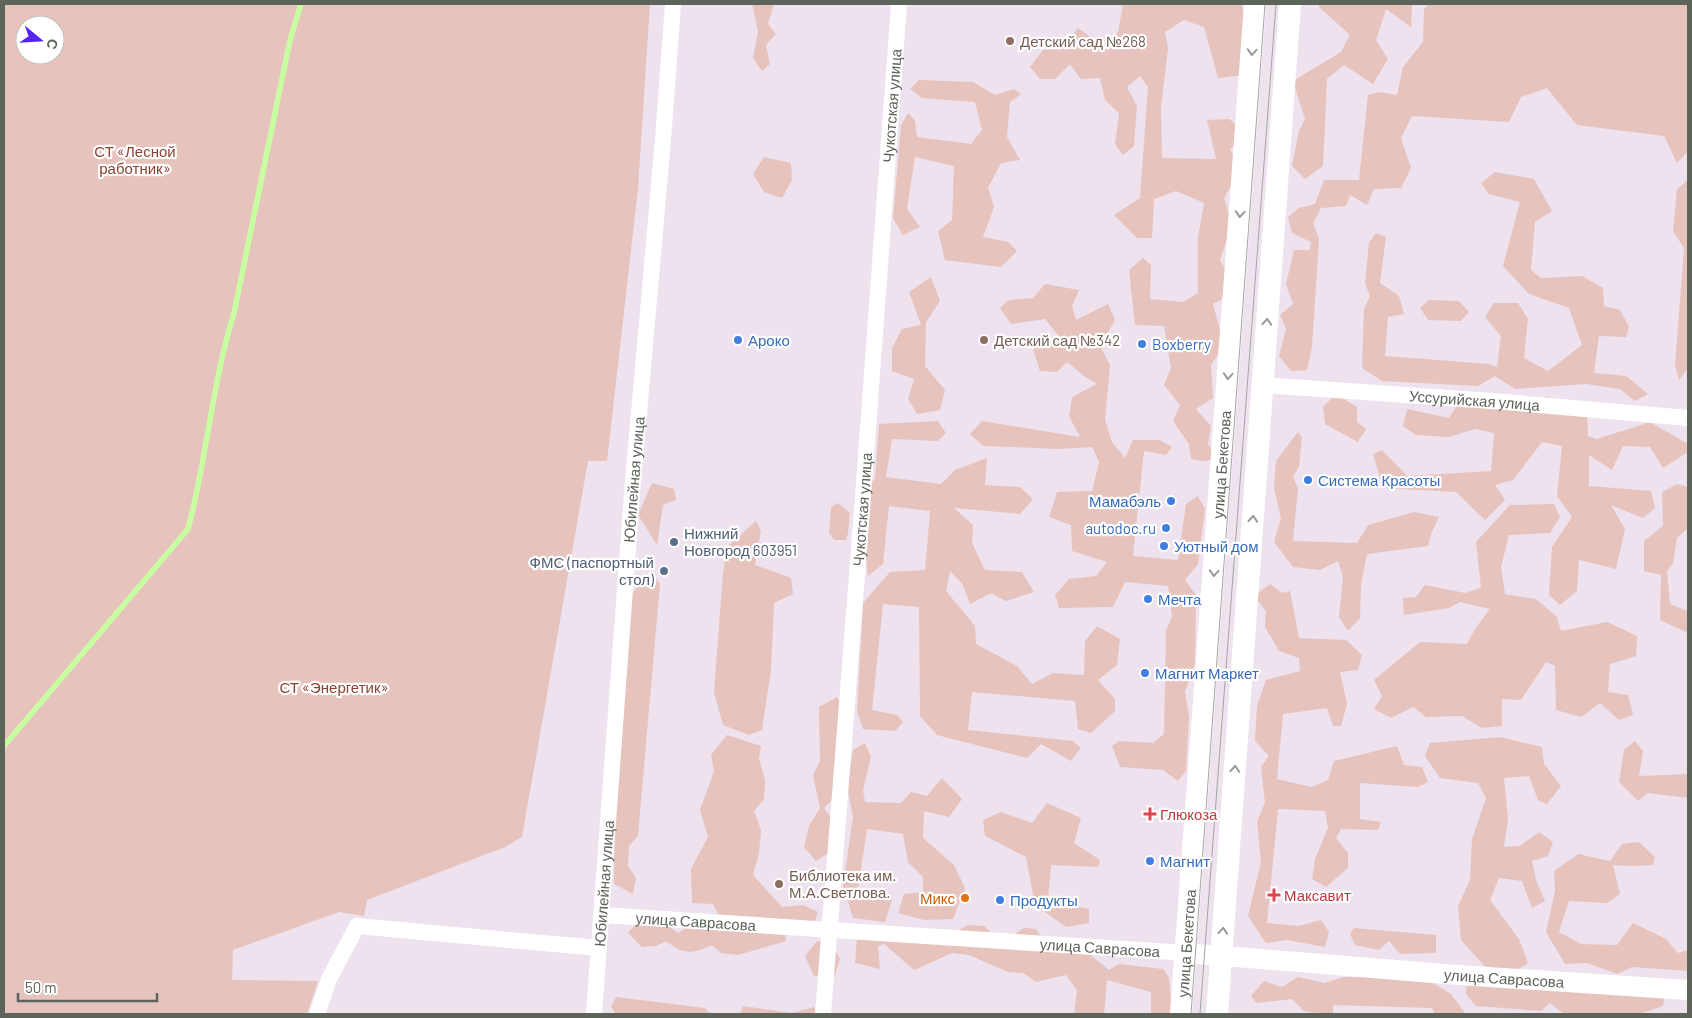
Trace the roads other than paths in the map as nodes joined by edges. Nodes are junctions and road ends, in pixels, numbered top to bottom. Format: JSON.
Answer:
{"nodes":[{"id":1,"x":673,"y":4,"type":"edge"},
{"id":2,"x":899,"y":4,"type":"edge"},
{"id":3,"x":1255,"y":4,"type":"edge"},
{"id":4,"x":1290,"y":4,"type":"edge"},
{"id":5,"x":1262,"y":385,"type":"junction"},
{"id":6,"x":1688,"y":418,"type":"edge"},
{"id":7,"x":602,"y":916,"type":"junction"},
{"id":8,"x":829,"y":930,"type":"junction"},
{"id":9,"x":598,"y":948,"type":"junction"},
{"id":10,"x":1186,"y":953,"type":"junction"},
{"id":11,"x":1221,"y":956,"type":"junction"},
{"id":12,"x":1688,"y":990,"type":"edge"},
{"id":13,"x":317,"y":1014,"type":"edge"},
{"id":14,"x":594,"y":1014,"type":"edge"},
{"id":15,"x":823,"y":1014,"type":"edge"},
{"id":16,"x":1181,"y":1014,"type":"edge"},
{"id":17,"x":1217,"y":1014,"type":"edge"}],
"edges":[{"from":1,"to":7,"type":"street","name":"Юбилейная улица"},
{"from":2,"to":8,"type":"street","name":"Чукотская улица"},
{"from":3,"to":10,"type":"main road","name":"улица Бекетова","one_way":true},
{"from":5,"to":4,"type":"main road","one_way":true},
{"from":5,"to":6,"type":"street","name":"Уссурийская улица"},
{"from":11,"to":5,"type":"main road","one_way":true},
{"from":7,"to":8,"type":"street","name":"улица Саврасова"},
{"from":7,"to":9,"type":"street","name":"Юбилейная улица"},
{"from":8,"to":10,"type":"street","name":"улица Саврасова"},
{"from":8,"to":15,"type":"street","name":"Чукотская улица"},
{"from":9,"to":13,"type":"street"},
{"from":9,"to":14,"type":"street","name":"Юбилейная улица"},
{"from":10,"to":11,"type":"street","name":"улица Саврасова"},
{"from":10,"to":16,"type":"main road","name":"улица Бекетова"},
{"from":11,"to":12,"type":"street","name":"улица Саврасова"},
{"from":11,"to":17,"type":"main road"}]}
